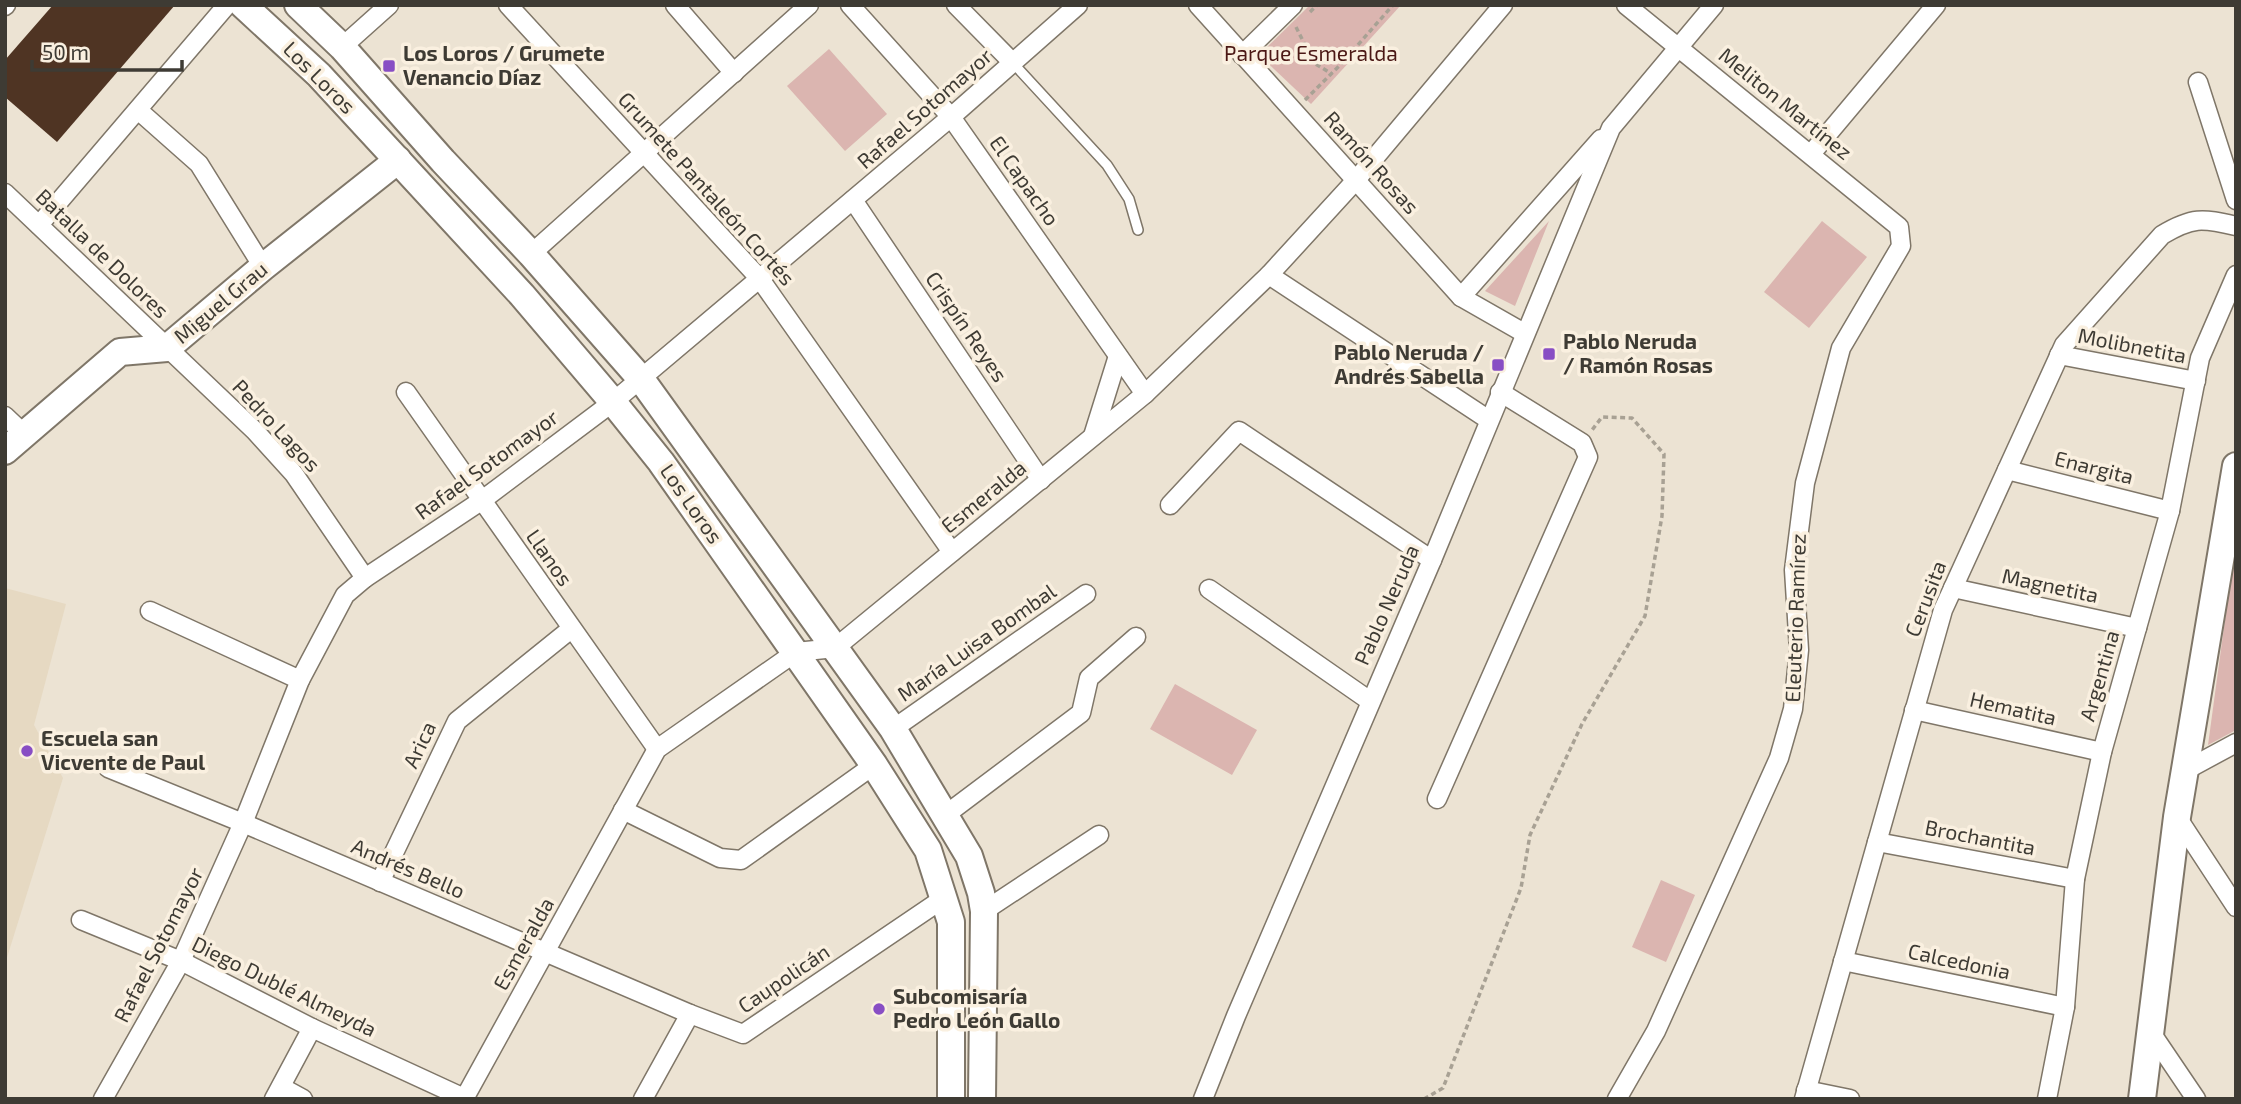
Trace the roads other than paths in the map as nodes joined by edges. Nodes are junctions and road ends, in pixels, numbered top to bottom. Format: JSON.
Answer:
{"nodes":[{"id":1,"x":228,"y":5,"type":"edge"},
{"id":2,"x":243,"y":5,"type":"edge"},
{"id":3,"x":298,"y":5,"type":"edge"},
{"id":4,"x":389,"y":5,"type":"edge"},
{"id":5,"x":508,"y":5,"type":"edge"},
{"id":6,"x":675,"y":5,"type":"edge"},
{"id":7,"x":809,"y":5,"type":"edge"},
{"id":8,"x":850,"y":5,"type":"edge"},
{"id":9,"x":956,"y":5,"type":"edge"},
{"id":10,"x":1078,"y":5,"type":"edge"},
{"id":11,"x":1198,"y":5,"type":"edge"},
{"id":12,"x":1293,"y":5,"type":"edge"},
{"id":13,"x":1503,"y":5,"type":"edge"},
{"id":14,"x":1626,"y":5,"type":"edge"},
{"id":15,"x":1714,"y":5,"type":"edge"},
{"id":16,"x":1936,"y":5,"type":"edge"},
{"id":17,"x":342,"y":47,"type":"junction"},
{"id":18,"x":1678,"y":47,"type":"junction"},
{"id":19,"x":1242,"y":55,"type":"junction"},
{"id":20,"x":1013,"y":63,"type":"junction"},
{"id":21,"x":734,"y":73,"type":"junction"},
{"id":22,"x":2199,"y":82,"type":"dead end"},
{"id":23,"x":138,"y":110,"type":"junction"},
{"id":24,"x":951,"y":117,"type":"junction"},
{"id":25,"x":1611,"y":128,"type":"junction"},
{"id":26,"x":645,"y":152,"type":"junction"},
{"id":27,"x":1811,"y":155,"type":"junction"},
{"id":28,"x":398,"y":160,"type":"junction"},
{"id":29,"x":1356,"y":180,"type":"junction"},
{"id":30,"x":5,"y":193,"type":"edge"},
{"id":31,"x":853,"y":200,"type":"junction"},
{"id":32,"x":2236,"y":201,"type":"edge"},
{"id":33,"x":39,"y":225,"type":"junction"},
{"id":34,"x":2236,"y":226,"type":"edge"},
{"id":35,"x":1138,"y":230,"type":"dead end"},
{"id":36,"x":1901,"y":246,"type":"joint"},
{"id":37,"x":531,"y":254,"type":"junction"},
{"id":38,"x":263,"y":267,"type":"junction"},
{"id":39,"x":1269,"y":275,"type":"junction"},
{"id":40,"x":2236,"y":275,"type":"edge"},
{"id":41,"x":760,"y":279,"type":"junction"},
{"id":42,"x":1461,"y":297,"type":"junction"},
{"id":43,"x":1524,"y":333,"type":"junction"},
{"id":44,"x":167,"y":348,"type":"junction"},
{"id":45,"x":2059,"y":355,"type":"junction"},
{"id":46,"x":1118,"y":356,"type":"junction"},
{"id":47,"x":641,"y":379,"type":"junction"},
{"id":48,"x":2196,"y":381,"type":"junction"},
{"id":49,"x":406,"y":392,"type":"dead end"},
{"id":50,"x":1500,"y":392,"type":"junction"},
{"id":51,"x":1145,"y":394,"type":"junction"},
{"id":52,"x":613,"y":402,"type":"junction"},
{"id":53,"x":1489,"y":420,"type":"junction"},
{"id":54,"x":11,"y":433,"type":"edge"},
{"id":55,"x":1093,"y":437,"type":"junction"},
{"id":56,"x":2007,"y":470,"type":"junction"},
{"id":57,"x":2235,"y":477,"type":"edge"},
{"id":58,"x":1041,"y":480,"type":"junction"},
{"id":59,"x":481,"y":501,"type":"junction"},
{"id":60,"x":1170,"y":505,"type":"dead end"},
{"id":61,"x":2170,"y":511,"type":"junction"},
{"id":62,"x":952,"y":552,"type":"junction"},
{"id":63,"x":1432,"y":561,"type":"junction"},
{"id":64,"x":365,"y":578,"type":"junction"},
{"id":65,"x":1953,"y":588,"type":"junction"},
{"id":66,"x":1209,"y":589,"type":"dead end"},
{"id":67,"x":1086,"y":594,"type":"dead end"},
{"id":68,"x":150,"y":611,"type":"dead end"},
{"id":69,"x":2137,"y":628,"type":"junction"},
{"id":70,"x":571,"y":629,"type":"junction"},
{"id":71,"x":1136,"y":637,"type":"dead end"},
{"id":72,"x":835,"y":648,"type":"junction"},
{"id":73,"x":796,"y":652,"type":"junction"},
{"id":74,"x":299,"y":680,"type":"junction"},
{"id":75,"x":1370,"y":701,"type":"junction"},
{"id":76,"x":1914,"y":710,"type":"junction"},
{"id":77,"x":893,"y":729,"type":"junction"},
{"id":78,"x":2236,"y":743,"type":"edge"},
{"id":79,"x":657,"y":749,"type":"junction"},
{"id":80,"x":2102,"y":752,"type":"junction"},
{"id":81,"x":874,"y":765,"type":"junction"},
{"id":82,"x":108,"y":768,"type":"dead end"},
{"id":83,"x":2186,"y":770,"type":"junction"},
{"id":84,"x":1437,"y":799,"type":"dead end"},
{"id":85,"x":623,"y":810,"type":"junction"},
{"id":86,"x":944,"y":816,"type":"junction"},
{"id":87,"x":2177,"y":817,"type":"junction"},
{"id":88,"x":243,"y":822,"type":"junction"},
{"id":89,"x":1099,"y":835,"type":"dead end"},
{"id":90,"x":1877,"y":842,"type":"junction"},
{"id":91,"x":2074,"y":879,"type":"junction"},
{"id":92,"x":380,"y":882,"type":"junction"},
{"id":93,"x":944,"y":898,"type":"junction"},
{"id":94,"x":2236,"y":907,"type":"edge"},
{"id":95,"x":984,"y":911,"type":"junction"},
{"id":96,"x":82,"y":920,"type":"dead end"},
{"id":97,"x":545,"y":952,"type":"junction"},
{"id":98,"x":181,"y":961,"type":"junction"},
{"id":99,"x":1843,"y":961,"type":"junction"},
{"id":100,"x":2065,"y":1007,"type":"junction"},
{"id":101,"x":690,"y":1014,"type":"junction"},
{"id":102,"x":312,"y":1028,"type":"junction"},
{"id":103,"x":2150,"y":1031,"type":"junction"},
{"id":104,"x":277,"y":1093,"type":"edge"},
{"id":105,"x":1805,"y":1095,"type":"edge"},
{"id":106,"x":464,"y":1098,"type":"edge"},
{"id":107,"x":103,"y":1099,"type":"edge"},
{"id":108,"x":303,"y":1099,"type":"edge"},
{"id":109,"x":643,"y":1099,"type":"edge"},
{"id":110,"x":951,"y":1099,"type":"edge"},
{"id":111,"x":982,"y":1099,"type":"edge"},
{"id":112,"x":1203,"y":1099,"type":"edge"},
{"id":113,"x":1617,"y":1099,"type":"edge"},
{"id":114,"x":1850,"y":1099,"type":"edge"},
{"id":115,"x":2047,"y":1099,"type":"edge"},
{"id":116,"x":2142,"y":1099,"type":"edge"},
{"id":117,"x":2196,"y":1099,"type":"edge"}],
"edges":[{"from":1,"to":23,"type":"street"},
{"from":2,"to":28,"type":"main road","name":"Los Loros"},
{"from":3,"to":17,"type":"main road","name":"Los Loros"},
{"from":4,"to":17,"type":"street"},
{"from":5,"to":26,"type":"street","name":"Grumete Pantaleón Cortés"},
{"from":6,"to":21,"type":"street"},
{"from":7,"to":21,"type":"street"},
{"from":8,"to":24,"type":"street","name":"El Capacho"},
{"from":9,"to":20,"type":"street"},
{"from":10,"to":20,"type":"street","name":"Rafael Sotomayor"},
{"from":11,"to":19,"type":"street","name":"Ramón Rosas"},
{"from":12,"to":19,"type":"street"},
{"from":13,"to":29,"type":"street","name":"Esmeralda"},
{"from":14,"to":18,"type":"street","name":"Meliton Martínez"},
{"from":15,"to":18,"type":"street","name":"Pablo Neruda"},
{"from":16,"to":27,"type":"street"},
{"from":17,"to":37,"type":"main road","name":"Los Loros"},
{"from":18,"to":25,"type":"street","name":"Pablo Neruda"},
{"from":18,"to":27,"type":"street","name":"Meliton Martínez"},
{"from":19,"to":29,"type":"street","name":"Ramón Rosas"},
{"from":20,"to":24,"type":"street","name":"Rafael Sotomayor"},
{"from":20,"to":35,"type":"lane"},
{"from":21,"to":26,"type":"street"},
{"from":22,"to":32,"type":"street"},
{"from":23,"to":33,"type":"street"},
{"from":23,"to":38,"type":"street"},
{"from":24,"to":31,"type":"street","name":"Rafael Sotomayor"},
{"from":24,"to":46,"type":"street","name":"El Capacho"},
{"from":25,"to":42,"type":"street","name":"Pablo Neruda"},
{"from":25,"to":43,"type":"street","name":"Pablo Neruda"},
{"from":26,"to":37,"type":"street"},
{"from":26,"to":41,"type":"street","name":"Grumete Pantaleón Cortés"},
{"from":27,"to":36,"type":"street","name":"Meliton Martínez"},
{"from":28,"to":38,"type":"main road","name":"Miguel Grau"},
{"from":28,"to":52,"type":"main road","name":"Los Loros"},
{"from":29,"to":39,"type":"street","name":"Esmeralda"},
{"from":29,"to":42,"type":"street","name":"Ramón Rosas"},
{"from":30,"to":33,"type":"street","name":"Batalla de Dolores"},
{"from":31,"to":41,"type":"street","name":"Rafael Sotomayor"},
{"from":31,"to":58,"type":"street","name":"Crispín Reyes"},
{"from":33,"to":44,"type":"street","name":"Batalla de Dolores"},
{"from":34,"to":45,"type":"street","name":"Cerusita"},
{"from":36,"to":113,"type":"street","name":"Eleuterio Ramírez"},
{"from":37,"to":47,"type":"main road","name":"Los Loros"},
{"from":38,"to":44,"type":"main road","name":"Miguel Grau"},
{"from":39,"to":51,"type":"street","name":"Esmeralda"},
{"from":39,"to":53,"type":"street"},
{"from":40,"to":48,"type":"street","name":"Argentina"},
{"from":41,"to":47,"type":"street","name":"Rafael Sotomayor"},
{"from":41,"to":62,"type":"street","name":"Grumete Pantaleón Cortés"},
{"from":42,"to":43,"type":"street","name":"Ramón Rosas"},
{"from":43,"to":50,"type":"street","name":"Pablo Neruda"},
{"from":44,"to":54,"type":"main road","name":"Miguel Grau"},
{"from":44,"to":64,"type":"street","name":"Pedro Lagos"},
{"from":45,"to":48,"type":"street","name":"Molibnetita"},
{"from":45,"to":56,"type":"street","name":"Cerusita"},
{"from":46,"to":51,"type":"street","name":"El Capacho"},
{"from":46,"to":55,"type":"street"},
{"from":47,"to":52,"type":"street","name":"Rafael Sotomayor"},
{"from":47,"to":72,"type":"main road","name":"Los Loros"},
{"from":48,"to":61,"type":"street","name":"Argentina"},
{"from":49,"to":59,"type":"street","name":"Llanos"},
{"from":50,"to":53,"type":"street","name":"Pablo Neruda"},
{"from":50,"to":84,"type":"street"},
{"from":51,"to":55,"type":"street","name":"Esmeralda"},
{"from":52,"to":59,"type":"street","name":"Rafael Sotomayor"},
{"from":52,"to":73,"type":"main road","name":"Los Loros"},
{"from":53,"to":63,"type":"street","name":"Pablo Neruda"},
{"from":55,"to":58,"type":"street","name":"Esmeralda"},
{"from":56,"to":61,"type":"street","name":"Enargita"},
{"from":56,"to":65,"type":"street","name":"Cerusita"},
{"from":57,"to":83,"type":"main road"},
{"from":58,"to":62,"type":"street","name":"Esmeralda"},
{"from":59,"to":64,"type":"street","name":"Rafael Sotomayor"},
{"from":59,"to":70,"type":"street","name":"Llanos"},
{"from":60,"to":63,"type":"street"},
{"from":61,"to":69,"type":"street","name":"Argentina"},
{"from":62,"to":72,"type":"street","name":"Esmeralda"},
{"from":63,"to":75,"type":"street","name":"Pablo Neruda"},
{"from":64,"to":74,"type":"street","name":"Rafael Sotomayor"},
{"from":65,"to":69,"type":"street","name":"Magnetita"},
{"from":65,"to":76,"type":"street","name":"Cerusita"},
{"from":66,"to":75,"type":"street"},
{"from":67,"to":77,"type":"street","name":"María Luisa Bombal"},
{"from":68,"to":74,"type":"street"},
{"from":69,"to":80,"type":"street","name":"Argentina"},
{"from":70,"to":79,"type":"street","name":"Llanos"},
{"from":70,"to":92,"type":"street","name":"Arica"},
{"from":71,"to":86,"type":"street"},
{"from":72,"to":73,"type":"street","name":"Esmeralda"},
{"from":72,"to":77,"type":"main road","name":"Los Loros"},
{"from":73,"to":79,"type":"street","name":"Esmeralda"},
{"from":73,"to":81,"type":"main road","name":"Los Loros"},
{"from":74,"to":88,"type":"street","name":"Rafael Sotomayor"},
{"from":75,"to":112,"type":"street","name":"Pablo Neruda"},
{"from":76,"to":80,"type":"street","name":"Hematita"},
{"from":76,"to":90,"type":"street","name":"Cerusita"},
{"from":77,"to":86,"type":"main road","name":"Los Loros"},
{"from":78,"to":83,"type":"street"},
{"from":79,"to":85,"type":"street","name":"Esmeralda"},
{"from":80,"to":91,"type":"street","name":"Argentina"},
{"from":81,"to":85,"type":"street"},
{"from":81,"to":93,"type":"main road","name":"Los Loros"},
{"from":82,"to":88,"type":"street","name":"Andrés Bello"},
{"from":83,"to":87,"type":"main road"},
{"from":85,"to":97,"type":"street","name":"Esmeralda"},
{"from":86,"to":95,"type":"main road","name":"Los Loros"},
{"from":87,"to":94,"type":"street"},
{"from":87,"to":103,"type":"main road"},
{"from":88,"to":92,"type":"street","name":"Andrés Bello"},
{"from":88,"to":98,"type":"street","name":"Rafael Sotomayor"},
{"from":89,"to":95,"type":"street"},
{"from":90,"to":91,"type":"street","name":"Brochantita"},
{"from":90,"to":99,"type":"street","name":"Cerusita"},
{"from":91,"to":100,"type":"street","name":"Argentina"},
{"from":92,"to":97,"type":"street","name":"Andrés Bello"},
{"from":93,"to":101,"type":"street","name":"Caupolicán"},
{"from":93,"to":110,"type":"main road","name":"Los Loros"},
{"from":95,"to":111,"type":"main road","name":"Los Loros"},
{"from":96,"to":98,"type":"street","name":"Diego Dublé Almeyda"},
{"from":97,"to":101,"type":"street","name":"Andrés Bello"},
{"from":97,"to":106,"type":"street","name":"Esmeralda"},
{"from":98,"to":102,"type":"street","name":"Diego Dublé Almeyda"},
{"from":98,"to":107,"type":"street","name":"Rafael Sotomayor"},
{"from":99,"to":100,"type":"street","name":"Calcedonia"},
{"from":99,"to":105,"type":"street","name":"Cerusita"},
{"from":100,"to":115,"type":"street","name":"Argentina"},
{"from":101,"to":109,"type":"street"},
{"from":102,"to":104,"type":"street"},
{"from":102,"to":106,"type":"street","name":"Diego Dublé Almeyda"},
{"from":103,"to":116,"type":"main road"},
{"from":103,"to":117,"type":"street"},
{"from":104,"to":108,"type":"street"},
{"from":105,"to":114,"type":"street"}]}
